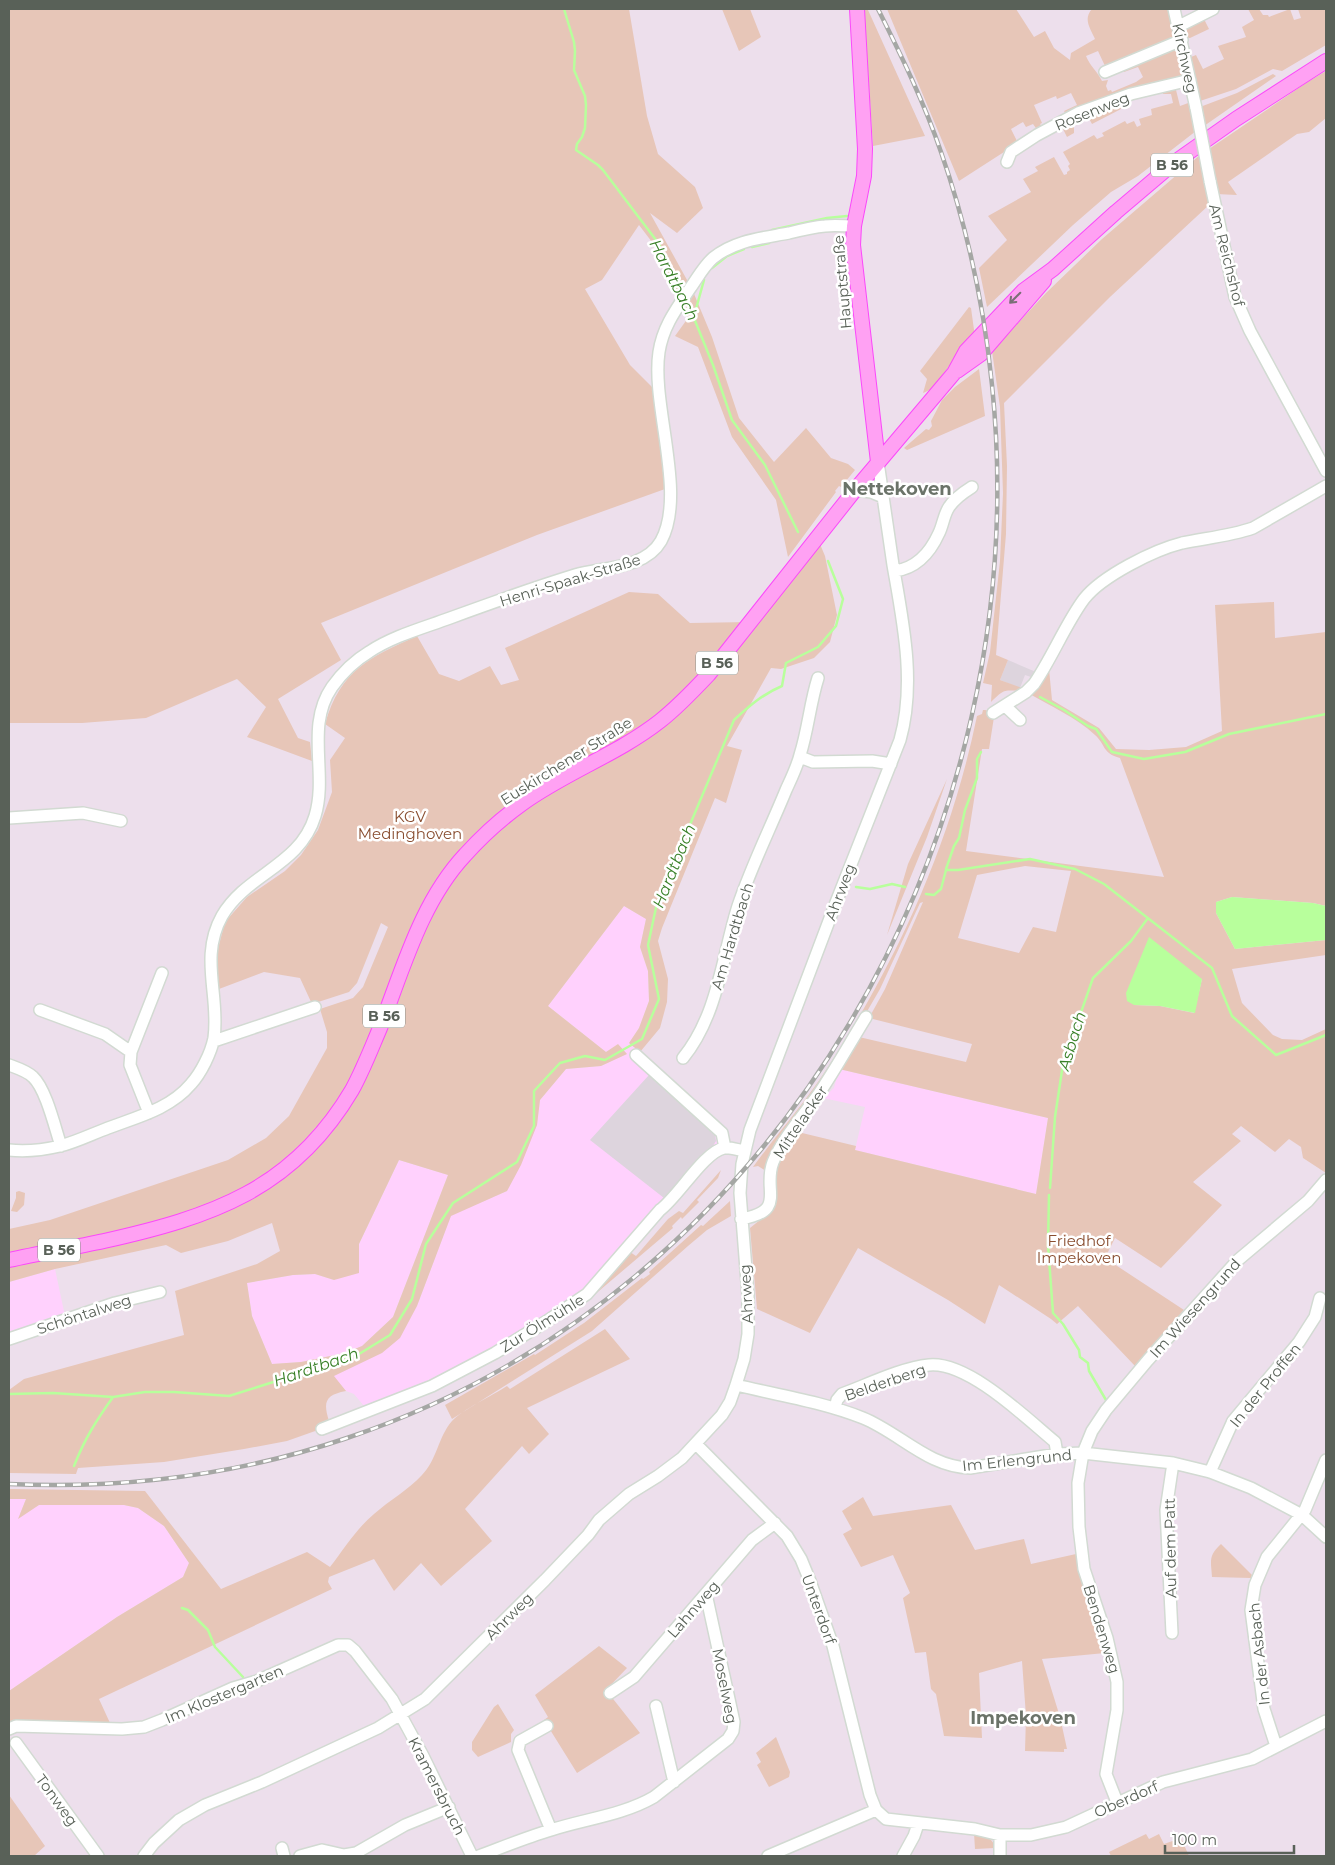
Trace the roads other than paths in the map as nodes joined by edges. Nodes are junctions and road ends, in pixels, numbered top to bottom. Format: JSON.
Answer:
{"nodes":[{"id":1,"x":857,"y":9,"type":"edge"},
{"id":2,"x":1174,"y":9,"type":"edge"},
{"id":3,"x":1213,"y":9,"type":"edge"},
{"id":4,"x":1179,"y":26,"type":"junction"},
{"id":5,"x":1182,"y":40,"type":"junction"},
{"id":6,"x":1326,"y":61,"type":"edge"},
{"id":7,"x":1105,"y":72,"type":"dead end"},
{"id":8,"x":1190,"y":80,"type":"junction"},
{"id":9,"x":1196,"y":108,"type":"joint"},
{"id":10,"x":1007,"y":162,"type":"dead end"},
{"id":11,"x":854,"y":226,"type":"junction"},
{"id":12,"x":874,"y":434,"type":"junction"},
{"id":13,"x":896,"y":440,"type":"junction"},
{"id":14,"x":878,"y":462,"type":"junction"},
{"id":15,"x":1326,"y":471,"type":"edge"},
{"id":16,"x":972,"y":486,"type":"dead end"},
{"id":17,"x":1326,"y":486,"type":"edge"},
{"id":18,"x":857,"y":488,"type":"junction"},
{"id":19,"x":883,"y":496,"type":"junction"},
{"id":20,"x":894,"y":571,"type":"junction"},
{"id":21,"x":818,"y":678,"type":"dead end"},
{"id":22,"x":1005,"y":706,"type":"junction"},
{"id":23,"x":993,"y":713,"type":"dead end"},
{"id":24,"x":1020,"y":720,"type":"dead end"},
{"id":25,"x":800,"y":757,"type":"junction"},
{"id":26,"x":891,"y":764,"type":"junction"},
{"id":27,"x":9,"y":818,"type":"edge"},
{"id":28,"x":121,"y":821,"type":"dead end"},
{"id":29,"x":162,"y":973,"type":"dead end"},
{"id":30,"x":315,"y":1007,"type":"dead end"},
{"id":31,"x":40,"y":1010,"type":"dead end"},
{"id":32,"x":866,"y":1017,"type":"dead end"},
{"id":33,"x":214,"y":1040,"type":"junction"},
{"id":34,"x":131,"y":1052,"type":"junction"},
{"id":35,"x":636,"y":1055,"type":"dead end"},
{"id":36,"x":683,"y":1058,"type":"dead end"},
{"id":37,"x":9,"y":1065,"type":"edge"},
{"id":38,"x":149,"y":1113,"type":"junction"},
{"id":39,"x":61,"y":1146,"type":"junction"},
{"id":40,"x":725,"y":1148,"type":"junction"},
{"id":41,"x":9,"y":1150,"type":"edge"},
{"id":42,"x":744,"y":1151,"type":"junction"},
{"id":43,"x":1326,"y":1180,"type":"edge"},
{"id":44,"x":741,"y":1219,"type":"junction"},
{"id":45,"x":9,"y":1260,"type":"edge"},
{"id":46,"x":160,"y":1292,"type":"dead end"},
{"id":47,"x":1320,"y":1298,"type":"dead end"},
{"id":48,"x":9,"y":1339,"type":"edge"},
{"id":49,"x":736,"y":1385,"type":"junction"},
{"id":50,"x":835,"y":1408,"type":"junction"},
{"id":51,"x":322,"y":1429,"type":"dead end"},
{"id":52,"x":696,"y":1444,"type":"junction"},
{"id":53,"x":1083,"y":1453,"type":"junction"},
{"id":54,"x":1058,"y":1454,"type":"junction"},
{"id":55,"x":1326,"y":1460,"type":"edge"},
{"id":56,"x":1173,"y":1463,"type":"junction"},
{"id":57,"x":1210,"y":1472,"type":"junction"},
{"id":58,"x":1302,"y":1515,"type":"junction"},
{"id":59,"x":775,"y":1523,"type":"junction"},
{"id":60,"x":1326,"y":1537,"type":"edge"},
{"id":61,"x":706,"y":1594,"type":"junction"},
{"id":62,"x":1172,"y":1633,"type":"dead end"},
{"id":63,"x":610,"y":1693,"type":"dead end"},
{"id":64,"x":656,"y":1706,"type":"dead end"},
{"id":65,"x":400,"y":1716,"type":"junction"},
{"id":66,"x":1326,"y":1721,"type":"edge"},
{"id":67,"x":547,"y":1726,"type":"dead end"},
{"id":68,"x":9,"y":1729,"type":"edge"},
{"id":69,"x":16,"y":1744,"type":"dead end"},
{"id":70,"x":1276,"y":1746,"type":"junction"},
{"id":71,"x":674,"y":1782,"type":"junction"},
{"id":72,"x":1117,"y":1802,"type":"junction"},
{"id":73,"x":449,"y":1807,"type":"junction"},
{"id":74,"x":876,"y":1810,"type":"junction"},
{"id":75,"x":918,"y":1824,"type":"junction"},
{"id":76,"x":551,"y":1830,"type":"junction"},
{"id":77,"x":1000,"y":1835,"type":"junction"},
{"id":78,"x":98,"y":1856,"type":"edge"},
{"id":79,"x":144,"y":1856,"type":"edge"},
{"id":80,"x":300,"y":1856,"type":"edge"},
{"id":81,"x":472,"y":1856,"type":"edge"},
{"id":82,"x":479,"y":1856,"type":"edge"},
{"id":83,"x":768,"y":1856,"type":"edge"},
{"id":84,"x":903,"y":1856,"type":"edge"},
{"id":85,"x":1000,"y":1856,"type":"edge"}],
"edges":[{"from":1,"to":11,"type":"main road","name":"Hauptstraße"},
{"from":2,"to":4,"type":"street","name":"Kirchweg"},
{"from":3,"to":4,"type":"street"},
{"from":4,"to":5,"type":"street","name":"Kirchweg"},
{"from":5,"to":7,"type":"street"},
{"from":5,"to":8,"type":"street","name":"Kirchweg"},
{"from":6,"to":13,"type":"main road","name":"Euskirchener Straße","number":"B 56"},
{"from":8,"to":9,"type":"street","name":"Kirchweg"},
{"from":8,"to":10,"type":"street","name":"Rosenweg"},
{"from":9,"to":15,"type":"street","name":"Am Reichshof","bridge":true},
{"from":11,"to":12,"type":"main road","name":"Hauptstraße"},
{"from":11,"to":33,"type":"street","name":"Henri-Spaak-Straße"},
{"from":12,"to":13,"type":"main road"},
{"from":12,"to":14,"type":"main road","name":"Hauptstraße"},
{"from":12,"to":18,"type":"main road"},
{"from":13,"to":14,"type":"main road","name":"Euskirchener Straße","number":"B 56"},
{"from":14,"to":18,"type":"main road","name":"Euskirchener Straße","number":"B 56"},
{"from":14,"to":19,"type":"street","name":"Ahrweg"},
{"from":16,"to":20,"type":"street"},
{"from":17,"to":22,"type":"street"},
{"from":18,"to":19,"type":"street"},
{"from":18,"to":45,"type":"main road","name":"Euskirchener Straße","number":"B 56"},
{"from":19,"to":20,"type":"street","name":"Ahrweg"},
{"from":20,"to":26,"type":"street","name":"Ahrweg"},
{"from":21,"to":25,"type":"street","name":"Am Hardtbach"},
{"from":22,"to":23,"type":"street"},
{"from":22,"to":24,"type":"street"},
{"from":25,"to":26,"type":"street"},
{"from":25,"to":36,"type":"street","name":"Am Hardtbach"},
{"from":26,"to":42,"type":"street","name":"Ahrweg"},
{"from":27,"to":28,"type":"street"},
{"from":29,"to":34,"type":"street"},
{"from":30,"to":33,"type":"street"},
{"from":31,"to":34,"type":"street"},
{"from":32,"to":44,"type":"street","name":"Mittelacker"},
{"from":33,"to":38,"type":"street","name":"Henri-Spaak-Straße"},
{"from":34,"to":38,"type":"street"},
{"from":35,"to":40,"type":"street"},
{"from":37,"to":39,"type":"street"},
{"from":38,"to":39,"type":"street","name":"Henri-Spaak-Straße"},
{"from":39,"to":41,"type":"street","name":"Henri-Spaak-Straße"},
{"from":40,"to":42,"type":"street"},
{"from":40,"to":51,"type":"street","name":"Zur Ölmühle"},
{"from":42,"to":44,"type":"street","name":"Ahrweg"},
{"from":43,"to":53,"type":"street","name":"Im Wiesengrund"},
{"from":44,"to":49,"type":"street","name":"Ahrweg"},
{"from":46,"to":48,"type":"street","name":"Schöntalweg"},
{"from":47,"to":57,"type":"street","name":"In der Proffen"},
{"from":49,"to":50,"type":"street","name":"Im Erlengrund"},
{"from":49,"to":52,"type":"street","name":"Ahrweg"},
{"from":50,"to":54,"type":"street","name":"Im Erlengrund"},
{"from":50,"to":54,"type":"street","name":"Belderberg"},
{"from":52,"to":59,"type":"street","name":"Unterdorf"},
{"from":52,"to":65,"type":"street","name":"Ahrweg"},
{"from":53,"to":54,"type":"street","name":"Im Erlengrund"},
{"from":53,"to":56,"type":"street","name":"Im Erlengrund"},
{"from":53,"to":72,"type":"street","name":"Bendenweg"},
{"from":55,"to":58,"type":"street","name":"In der Asbach"},
{"from":56,"to":57,"type":"street","name":"Im Erlengrund"},
{"from":56,"to":62,"type":"street","name":"Auf dem Patt"},
{"from":57,"to":58,"type":"street","name":"Im Erlengrund"},
{"from":58,"to":60,"type":"street","name":"Im Erlengrund"},
{"from":58,"to":70,"type":"street","name":"In der Asbach"},
{"from":59,"to":61,"type":"street","name":"Lahnweg"},
{"from":59,"to":74,"type":"street","name":"Unterdorf"},
{"from":61,"to":63,"type":"street","name":"Lahnweg"},
{"from":61,"to":71,"type":"street","name":"Moselweg"},
{"from":64,"to":71,"type":"street"},
{"from":65,"to":68,"type":"street","name":"Im Klostergarten"},
{"from":65,"to":73,"type":"street","name":"Kramersbruch"},
{"from":65,"to":79,"type":"street","name":"Ahrweg"},
{"from":66,"to":70,"type":"street","name":"Oberdorf"},
{"from":67,"to":76,"type":"street"},
{"from":69,"to":78,"type":"street","name":"Tonweg"},
{"from":70,"to":72,"type":"street","name":"Oberdorf"},
{"from":71,"to":76,"type":"street","name":"Moselweg"},
{"from":72,"to":77,"type":"street","name":"Oberdorf"},
{"from":73,"to":80,"type":"street"},
{"from":73,"to":81,"type":"street","name":"Kramersbruch"},
{"from":74,"to":75,"type":"street","name":"Oberdorf"},
{"from":74,"to":83,"type":"street"},
{"from":75,"to":77,"type":"street","name":"Oberdorf"},
{"from":75,"to":84,"type":"street"},
{"from":76,"to":82,"type":"street","name":"Moselweg"},
{"from":77,"to":85,"type":"street"}]}
